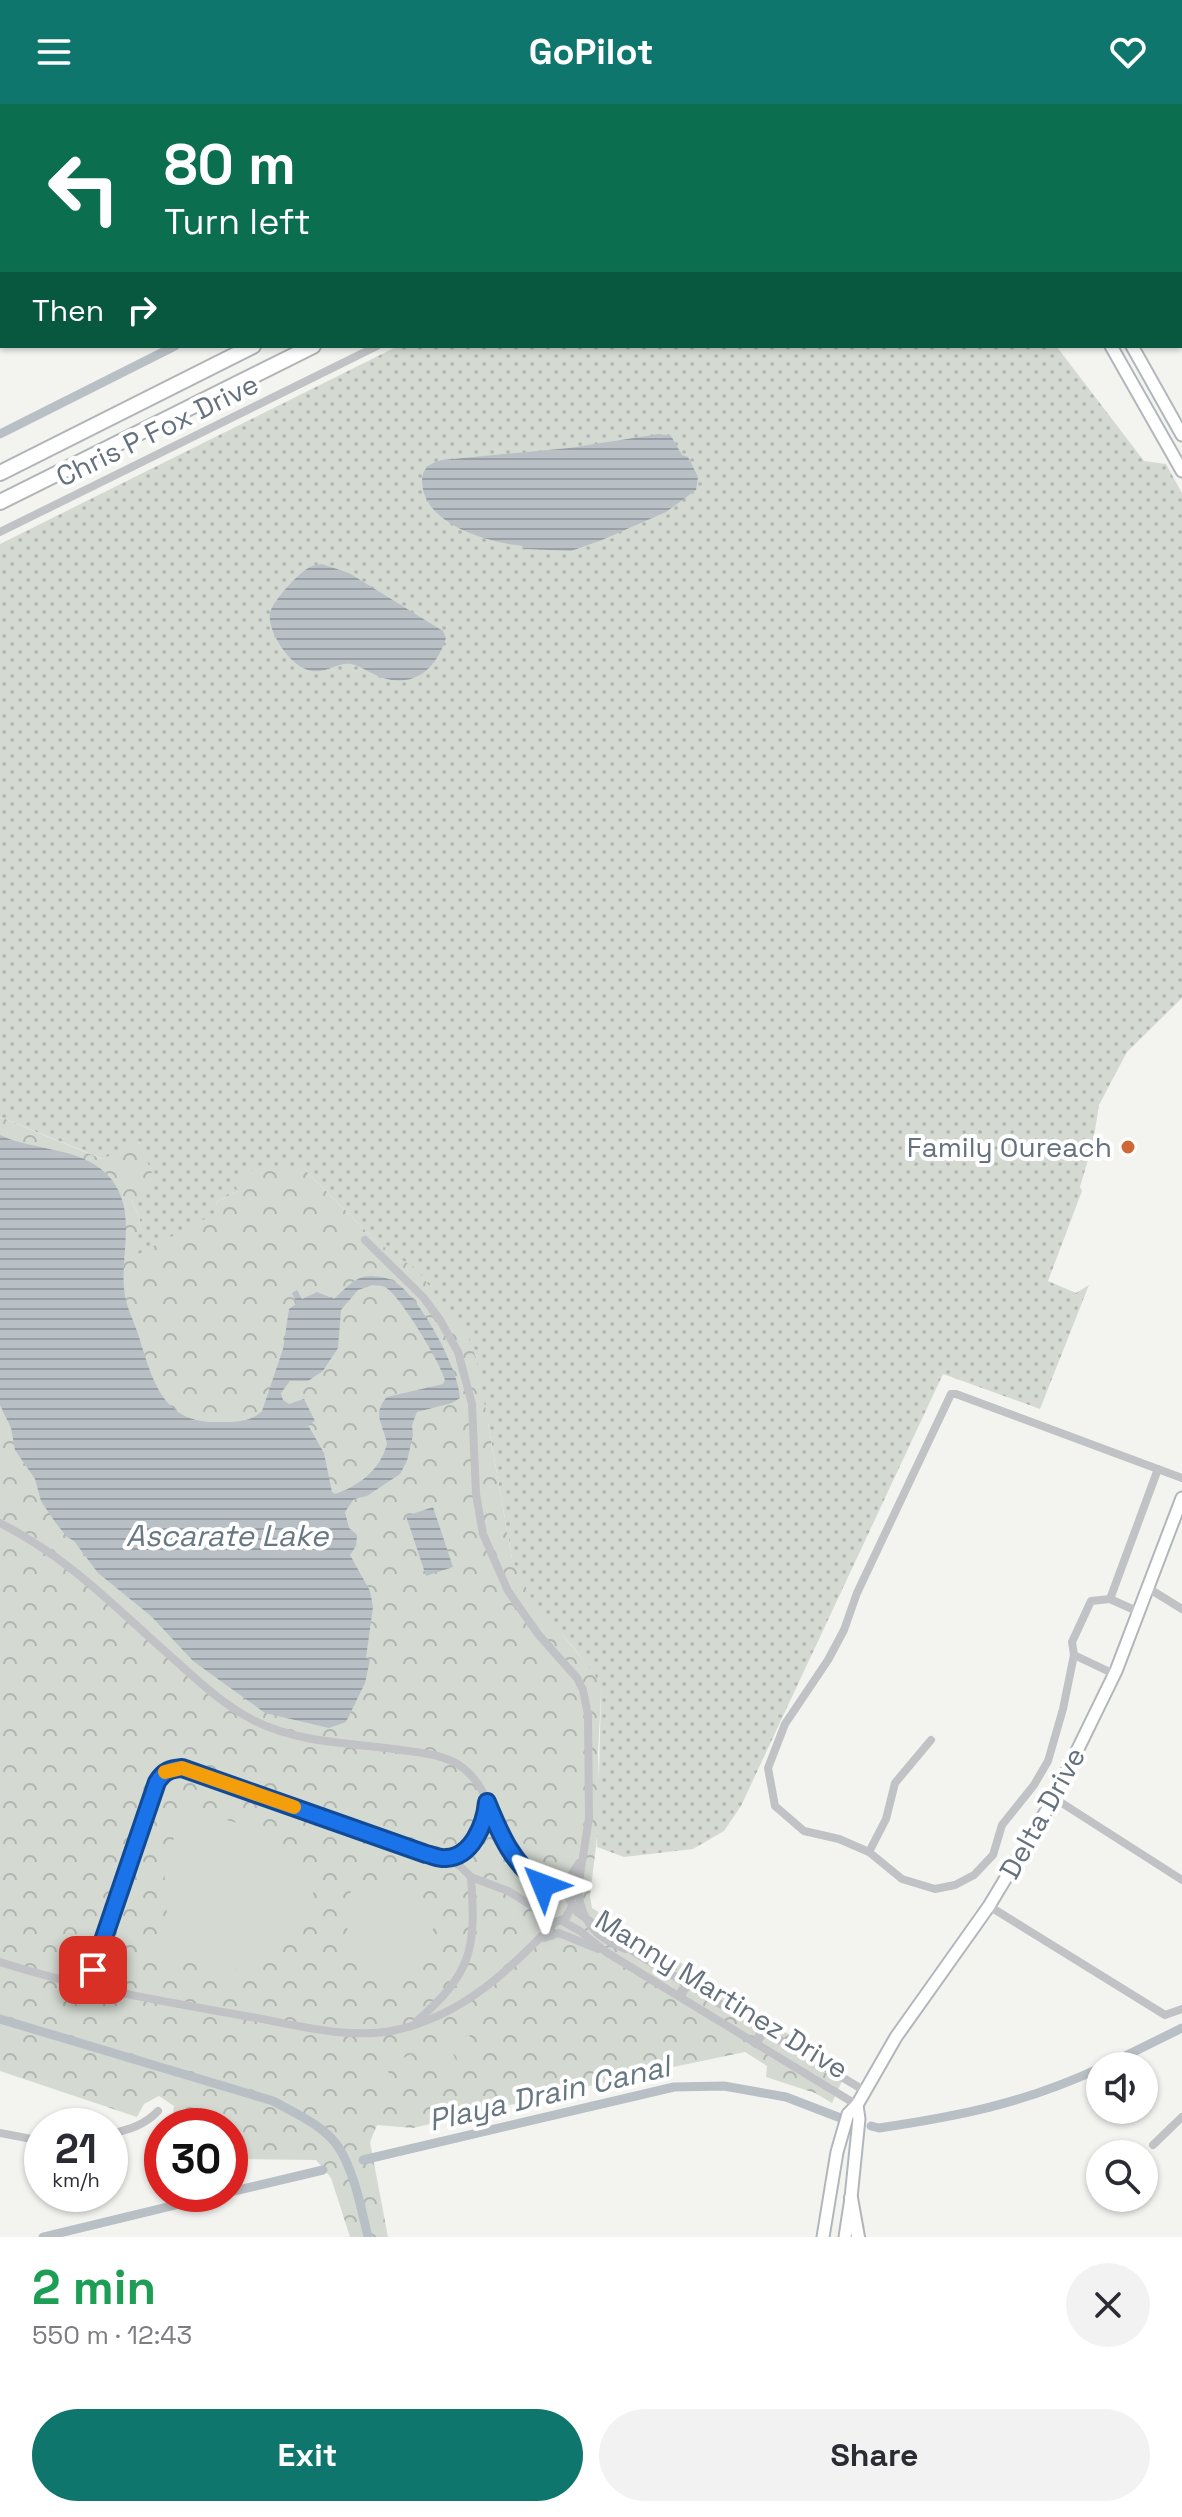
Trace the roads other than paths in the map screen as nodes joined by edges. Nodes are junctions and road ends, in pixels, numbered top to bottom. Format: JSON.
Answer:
{"nodes":[{"id":1,"x":249,"y":348,"type":"edge"},
{"id":2,"x":309,"y":348,"type":"edge"},
{"id":3,"x":373,"y":348,"type":"edge"},
{"id":4,"x":1112,"y":348,"type":"edge"},
{"id":5,"x":1133,"y":348,"type":"edge"},
{"id":6,"x":1182,"y":435,"type":"edge"},
{"id":7,"x":1182,"y":471,"type":"edge"},
{"id":8,"x":0,"y":473,"type":"edge"},
{"id":9,"x":0,"y":502,"type":"edge"},
{"id":10,"x":0,"y":532,"type":"edge"},
{"id":11,"x":365,"y":1240,"type":"dead end"},
{"id":12,"x":1158,"y":1469,"type":"junction"},
{"id":13,"x":1182,"y":1478,"type":"edge"},
{"id":14,"x":1182,"y":1498,"type":"edge"},
{"id":15,"x":0,"y":1523,"type":"edge"},
{"id":16,"x":1148,"y":1588,"type":"junction"},
{"id":17,"x":1110,"y":1599,"type":"junction"},
{"id":18,"x":1182,"y":1609,"type":"edge"},
{"id":19,"x":1139,"y":1612,"type":"junction"},
{"id":20,"x":1074,"y":1655,"type":"junction"},
{"id":21,"x":1114,"y":1674,"type":"junction"},
{"id":22,"x":931,"y":1740,"type":"dead end"},
{"id":23,"x":1054,"y":1798,"type":"junction"},
{"id":24,"x":487,"y":1802,"type":"junction"},
{"id":25,"x":869,"y":1852,"type":"junction"},
{"id":26,"x":447,"y":1858,"type":"junction"},
{"id":27,"x":581,"y":1859,"type":"junction"},
{"id":28,"x":471,"y":1877,"type":"junction"},
{"id":29,"x":1182,"y":1880,"type":"edge"},
{"id":30,"x":578,"y":1888,"type":"junction"},
{"id":31,"x":553,"y":1889,"type":"junction"},
{"id":32,"x":571,"y":1903,"type":"junction"},
{"id":33,"x":989,"y":1906,"type":"junction"},
{"id":34,"x":539,"y":1910,"type":"junction"},
{"id":35,"x":558,"y":1921,"type":"junction"},
{"id":36,"x":589,"y":1922,"type":"junction"},
{"id":37,"x":534,"y":1946,"type":"junction"},
{"id":38,"x":606,"y":1952,"type":"junction"},
{"id":39,"x":0,"y":1962,"type":"edge"},
{"id":40,"x":88,"y":1984,"type":"junction"},
{"id":41,"x":687,"y":1984,"type":"junction"},
{"id":42,"x":680,"y":1995,"type":"junction"},
{"id":43,"x":1182,"y":2009,"type":"edge"},
{"id":44,"x":414,"y":2024,"type":"junction"},
{"id":45,"x":763,"y":2030,"type":"junction"},
{"id":46,"x":756,"y":2043,"type":"junction"},
{"id":47,"x":865,"y":2091,"type":"junction"},
{"id":48,"x":857,"y":2105,"type":"junction"},
{"id":49,"x":1182,"y":2117,"type":"edge"},
{"id":50,"x":0,"y":2133,"type":"edge"},
{"id":51,"x":24,"y":2138,"type":"edge"},
{"id":52,"x":1158,"y":2140,"type":"edge"},
{"id":53,"x":834,"y":2164,"type":"junction"},
{"id":54,"x":853,"y":2168,"type":"junction"},
{"id":55,"x":851,"y":2198,"type":"junction"},
{"id":56,"x":823,"y":2237,"type":"edge"},
{"id":57,"x":845,"y":2237,"type":"edge"},
{"id":58,"x":858,"y":2237,"type":"edge"}],
"edges":[{"from":1,"to":8,"type":"highway"},
{"from":2,"to":9,"type":"highway"},
{"from":3,"to":10,"type":"street","name":"Chris P Fox Drive"},
{"from":4,"to":7,"type":"main road"},
{"from":5,"to":6,"type":"main road"},
{"from":11,"to":27,"type":"street"},
{"from":12,"to":13,"type":"street"},
{"from":12,"to":17,"type":"street"},
{"from":12,"to":25,"type":"street"},
{"from":14,"to":16,"type":"main road","name":"Delta Drive"},
{"from":15,"to":24,"type":"street"},
{"from":16,"to":18,"type":"street"},
{"from":16,"to":19,"type":"main road","name":"Delta Drive"},
{"from":17,"to":19,"type":"street"},
{"from":17,"to":20,"type":"street"},
{"from":19,"to":21,"type":"main road","name":"Delta Drive"},
{"from":20,"to":21,"type":"street"},
{"from":20,"to":25,"type":"street"},
{"from":21,"to":23,"type":"main road","name":"Delta Drive"},
{"from":22,"to":25,"type":"street"},
{"from":23,"to":29,"type":"street"},
{"from":23,"to":33,"type":"main road","name":"Delta Drive"},
{"from":24,"to":26,"type":"street"},
{"from":24,"to":31,"type":"street"},
{"from":26,"to":28,"type":"street"},
{"from":26,"to":40,"type":"street"},
{"from":27,"to":30,"type":"street"},
{"from":27,"to":31,"type":"street"},
{"from":28,"to":34,"type":"street"},
{"from":28,"to":44,"type":"street"},
{"from":30,"to":32,"type":"street"},
{"from":30,"to":36,"type":"street"},
{"from":31,"to":32,"type":"street"},
{"from":31,"to":34,"type":"street"},
{"from":32,"to":35,"type":"street"},
{"from":32,"to":36,"type":"street","name":"Manny Martinez Drive"},
{"from":33,"to":43,"type":"street"},
{"from":33,"to":47,"type":"main road","name":"Delta Drive"},
{"from":34,"to":35,"type":"street"},
{"from":35,"to":37,"type":"street"},
{"from":35,"to":38,"type":"street","name":"Manny Martinez Drive"},
{"from":36,"to":41,"type":"street","name":"Manny Martinez Drive"},
{"from":37,"to":38,"type":"street"},
{"from":37,"to":44,"type":"street"},
{"from":38,"to":42,"type":"street","name":"Manny Martinez Drive"},
{"from":39,"to":40,"type":"street"},
{"from":40,"to":44,"type":"street"},
{"from":41,"to":42,"type":"street"},
{"from":41,"to":45,"type":"street","name":"Manny Martinez Drive"},
{"from":42,"to":46,"type":"street","name":"Manny Martinez Drive"},
{"from":45,"to":46,"type":"street"},
{"from":45,"to":47,"type":"street","name":"Manny Martinez Drive"},
{"from":46,"to":48,"type":"street","name":"Manny Martinez Drive"},
{"from":47,"to":48,"type":"main road","name":"Delta Drive"},
{"from":48,"to":53,"type":"main road","name":"Delta Drive"},
{"from":48,"to":54,"type":"main road","name":"Delta Drive"},
{"from":49,"to":52,"type":"street"},
{"from":50,"to":51,"type":"street"},
{"from":53,"to":54,"type":"main road"},
{"from":53,"to":56,"type":"main road","name":"Delta Drive"},
{"from":54,"to":55,"type":"main road","name":"Delta Drive"},
{"from":55,"to":57,"type":"main road","name":"Delta Drive"},
{"from":55,"to":58,"type":"main road"}]}
